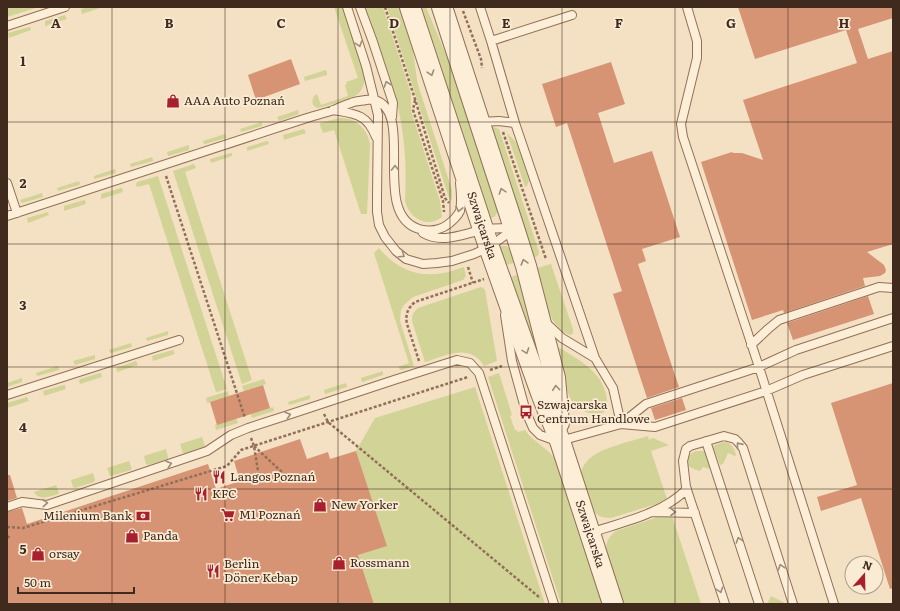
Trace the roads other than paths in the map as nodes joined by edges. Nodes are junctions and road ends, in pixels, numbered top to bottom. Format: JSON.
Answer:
{"nodes":[{"id":1,"x":65,"y":7,"type":"edge"},
{"id":2,"x":347,"y":7,"type":"edge"},
{"id":3,"x":360,"y":7,"type":"edge"},
{"id":4,"x":410,"y":7,"type":"edge"},
{"id":5,"x":442,"y":7,"type":"edge"},
{"id":6,"x":480,"y":7,"type":"edge"},
{"id":7,"x":687,"y":7,"type":"edge"},
{"id":8,"x":572,"y":15,"type":"dead end"},
{"id":9,"x":7,"y":26,"type":"edge"},
{"id":10,"x":491,"y":41,"type":"junction"},
{"id":11,"x":374,"y":99,"type":"junction"},
{"id":12,"x":333,"y":110,"type":"junction"},
{"id":13,"x":392,"y":122,"type":"junction"},
{"id":14,"x":480,"y":122,"type":"junction"},
{"id":15,"x":515,"y":123,"type":"junction"},
{"id":16,"x":377,"y":140,"type":"junction"},
{"id":17,"x":458,"y":156,"type":"junction"},
{"id":18,"x":7,"y":183,"type":"edge"},
{"id":19,"x":17,"y":213,"type":"junction"},
{"id":20,"x":7,"y":216,"type":"edge"},
{"id":21,"x":416,"y":228,"type":"junction"},
{"id":22,"x":514,"y":228,"type":"junction"},
{"id":23,"x":486,"y":238,"type":"junction"},
{"id":24,"x":893,"y":288,"type":"edge"},
{"id":25,"x":539,"y":316,"type":"junction"},
{"id":26,"x":893,"y":318,"type":"edge"},
{"id":27,"x":179,"y":340,"type":"dead end"},
{"id":28,"x":751,"y":345,"type":"junction"},
{"id":29,"x":893,"y":346,"type":"edge"},
{"id":30,"x":595,"y":358,"type":"junction"},
{"id":31,"x":759,"y":367,"type":"junction"},
{"id":32,"x":766,"y":391,"type":"junction"},
{"id":33,"x":7,"y":395,"type":"edge"},
{"id":34,"x":621,"y":424,"type":"junction"},
{"id":35,"x":560,"y":440,"type":"junction"},
{"id":36,"x":706,"y":441,"type":"junction"},
{"id":37,"x":687,"y":488,"type":"junction"},
{"id":38,"x":7,"y":507,"type":"edge"},
{"id":39,"x":651,"y":512,"type":"junction"},
{"id":40,"x":695,"y":512,"type":"junction"},
{"id":41,"x":590,"y":533,"type":"junction"},
{"id":42,"x":553,"y":603,"type":"edge"},
{"id":43,"x":613,"y":604,"type":"edge"},
{"id":44,"x":725,"y":604,"type":"edge"},
{"id":45,"x":760,"y":604,"type":"edge"},
{"id":46,"x":793,"y":604,"type":"edge"},
{"id":47,"x":834,"y":604,"type":"edge"}],
"edges":[{"from":1,"to":9,"type":"lane"},
{"from":2,"to":11,"type":"lane","one_way":true},
{"from":13,"to":3,"type":"lane","one_way":true},
{"from":4,"to":17,"type":"street","name":"Szwajcarska","one_way":true},
{"from":5,"to":14,"type":"street","name":"Szwajcarska"},
{"from":6,"to":10,"type":"lane"},
{"from":7,"to":28,"type":"lane"},
{"from":8,"to":10,"type":"lane"},
{"from":10,"to":15,"type":"lane"},
{"from":11,"to":12,"type":"lane"},
{"from":11,"to":13,"type":"lane"},
{"from":11,"to":16,"type":"lane"},
{"from":12,"to":16,"type":"lane"},
{"from":12,"to":19,"type":"lane"},
{"from":21,"to":13,"type":"lane","one_way":true},
{"from":14,"to":15,"type":"lane"},
{"from":22,"to":14,"type":"street","name":"Szwajcarska","one_way":true},
{"from":15,"to":30,"type":"lane"},
{"from":16,"to":23,"type":"lane","one_way":true},
{"from":17,"to":21,"type":"lane","one_way":true},
{"from":17,"to":23,"type":"street","name":"Szwajcarska"},
{"from":18,"to":19,"type":"lane"},
{"from":19,"to":20,"type":"lane"},
{"from":21,"to":23,"type":"lane"},
{"from":22,"to":23,"type":"lane"},
{"from":22,"to":23,"type":"lane"},
{"from":25,"to":22,"type":"street","name":"Szwajcarska","one_way":true},
{"from":23,"to":35,"type":"street","name":"Szwajcarska"},
{"from":24,"to":28,"type":"lane"},
{"from":25,"to":30,"type":"lane"},
{"from":35,"to":25,"type":"street","name":"Szwajcarska","one_way":true},
{"from":26,"to":31,"type":"lane"},
{"from":27,"to":33,"type":"lane"},
{"from":28,"to":31,"type":"lane"},
{"from":29,"to":32,"type":"lane"},
{"from":30,"to":34,"type":"lane"},
{"from":31,"to":32,"type":"lane"},
{"from":31,"to":34,"type":"lane"},
{"from":32,"to":34,"type":"lane"},
{"from":32,"to":47,"type":"lane"},
{"from":34,"to":35,"type":"lane"},
{"from":35,"to":41,"type":"street","name":"Szwajcarska"},
{"from":36,"to":37,"type":"lane"},
{"from":45,"to":36,"type":"lane","one_way":true},
{"from":46,"to":36,"type":"lane","one_way":true},
{"from":37,"to":39,"type":"lane"},
{"from":37,"to":40,"type":"lane"},
{"from":38,"to":42,"type":"lane","one_way":true},
{"from":39,"to":40,"type":"lane","one_way":true},
{"from":39,"to":41,"type":"lane"},
{"from":40,"to":44,"type":"lane","one_way":true},
{"from":41,"to":43,"type":"street","name":"Szwajcarska"}]}
